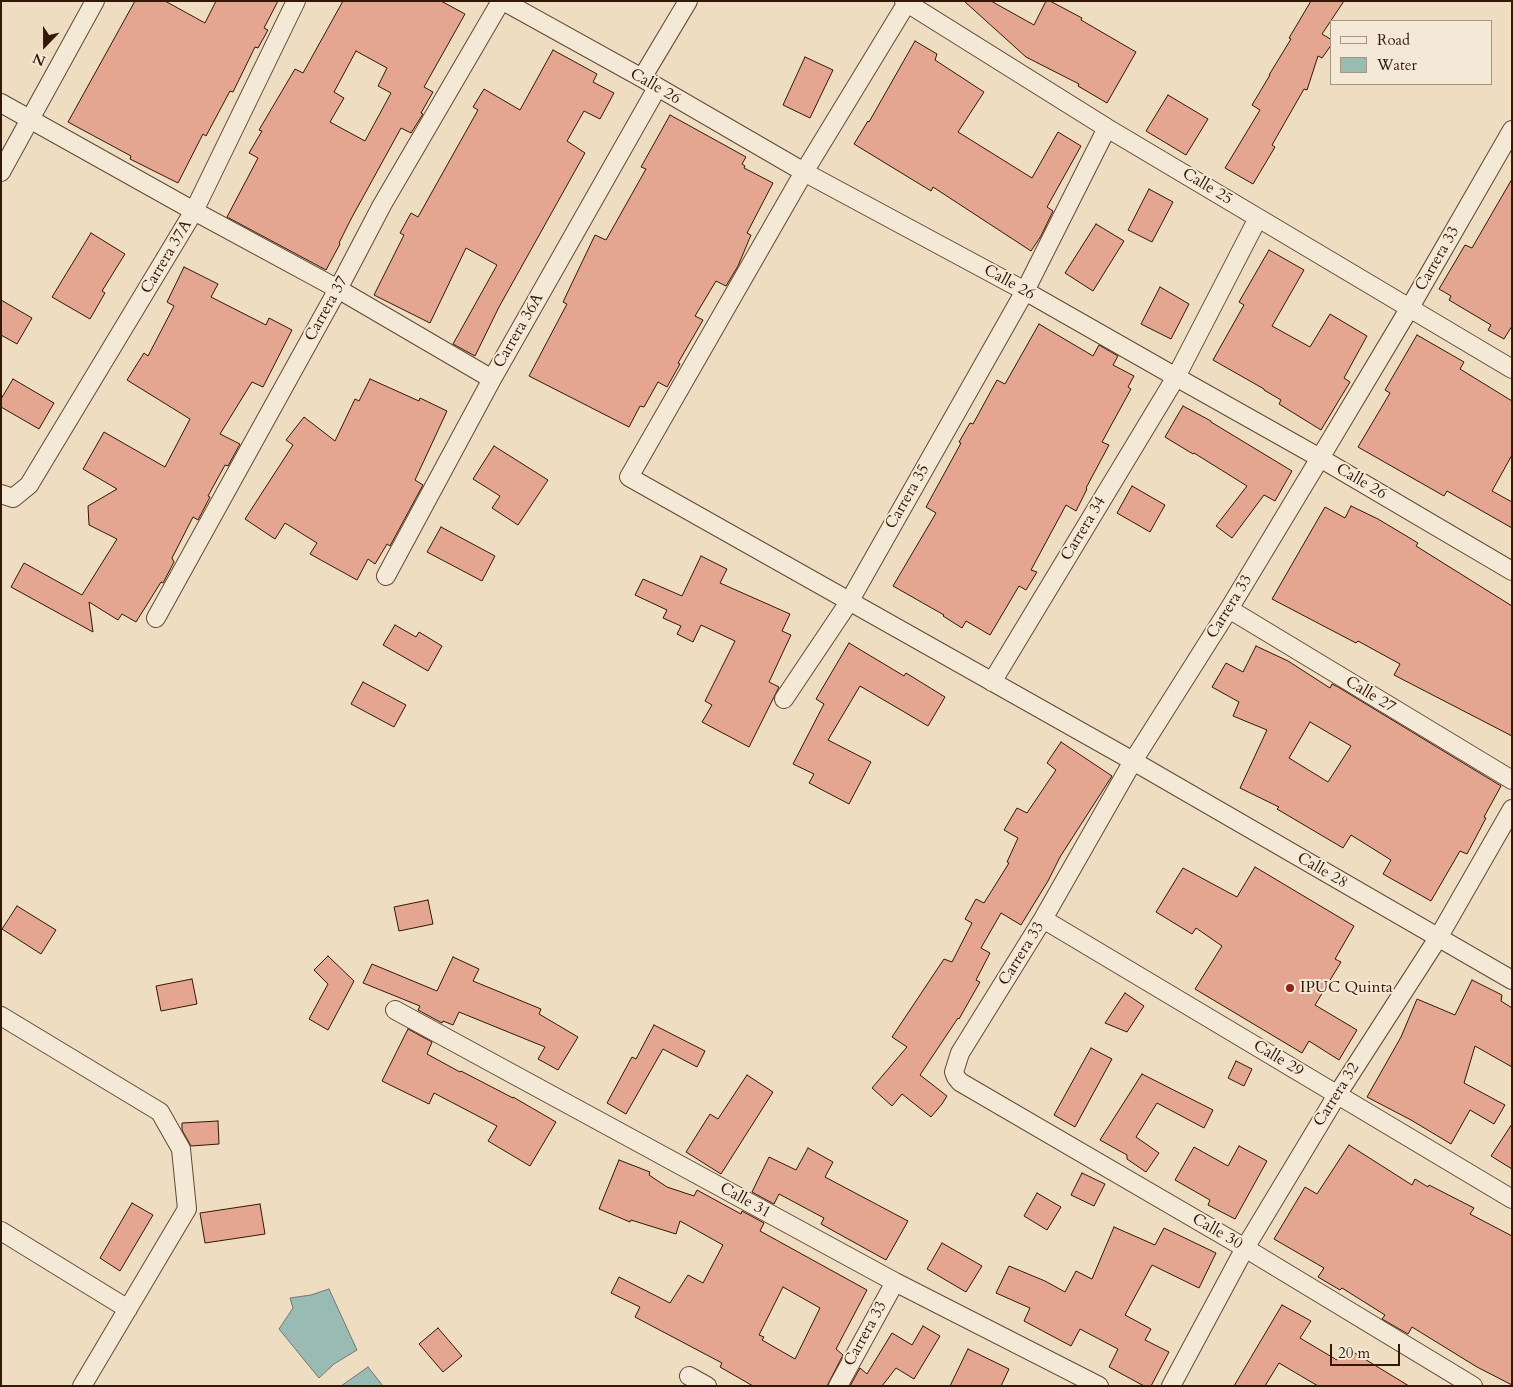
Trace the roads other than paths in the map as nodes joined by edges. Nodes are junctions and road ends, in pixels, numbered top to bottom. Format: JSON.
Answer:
{"nodes":[{"id":1,"x":96,"y":1,"type":"edge"},
{"id":2,"x":296,"y":1,"type":"edge"},
{"id":3,"x":502,"y":1,"type":"edge"},
{"id":4,"x":688,"y":1,"type":"edge"},
{"id":5,"x":906,"y":2,"type":"edge"},
{"id":6,"x":642,"y":78,"type":"junction"},
{"id":7,"x":657,"y":88,"type":"junction"},
{"id":8,"x":1,"y":103,"type":"edge"},
{"id":9,"x":31,"y":118,"type":"junction"},
{"id":10,"x":1107,"y":128,"type":"junction"},
{"id":11,"x":1512,"y":130,"type":"edge"},
{"id":12,"x":1506,"y":154,"type":"edge"},
{"id":13,"x":1,"y":172,"type":"edge"},
{"id":14,"x":804,"y":172,"type":"junction"},
{"id":15,"x":194,"y":211,"type":"junction"},
{"id":16,"x":1258,"y":218,"type":"junction"},
{"id":17,"x":338,"y":289,"type":"junction"},
{"id":18,"x":1025,"y":292,"type":"junction"},
{"id":19,"x":1409,"y":309,"type":"junction"},
{"id":20,"x":1512,"y":369,"type":"edge"},
{"id":21,"x":1176,"y":377,"type":"junction"},
{"id":22,"x":492,"y":379,"type":"junction"},
{"id":23,"x":1320,"y":458,"type":"junction"},
{"id":24,"x":7,"y":496,"type":"edge"},
{"id":25,"x":1512,"y":571,"type":"edge"},
{"id":26,"x":386,"y":576,"type":"dead end"},
{"id":27,"x":849,"y":602,"type":"junction"},
{"id":28,"x":1229,"y":609,"type":"junction"},
{"id":29,"x":156,"y":618,"type":"dead end"},
{"id":30,"x":992,"y":682,"type":"junction"},
{"id":31,"x":784,"y":699,"type":"dead end"},
{"id":32,"x":1133,"y":761,"type":"junction"},
{"id":33,"x":1512,"y":780,"type":"edge"},
{"id":34,"x":1512,"y":809,"type":"edge"},
{"id":35,"x":1043,"y":919,"type":"junction"},
{"id":36,"x":1438,"y":938,"type":"junction"},
{"id":37,"x":1512,"y":980,"type":"edge"},
{"id":38,"x":395,"y":1010,"type":"dead end"},
{"id":39,"x":1,"y":1016,"type":"edge"},
{"id":40,"x":960,"y":1082,"type":"joint"},
{"id":41,"x":1337,"y":1095,"type":"junction"},
{"id":42,"x":1512,"y":1200,"type":"edge"},
{"id":43,"x":1,"y":1231,"type":"edge"},
{"id":44,"x":1245,"y":1248,"type":"junction"},
{"id":45,"x":895,"y":1282,"type":"junction"},
{"id":46,"x":128,"y":1309,"type":"junction"},
{"id":47,"x":689,"y":1376,"type":"dead end"},
{"id":48,"x":82,"y":1386,"type":"edge"},
{"id":49,"x":707,"y":1386,"type":"edge"},
{"id":50,"x":838,"y":1386,"type":"edge"},
{"id":51,"x":1099,"y":1386,"type":"edge"},
{"id":52,"x":1171,"y":1386,"type":"edge"},
{"id":53,"x":1473,"y":1386,"type":"edge"}],
"edges":[{"from":1,"to":9,"type":"street"},
{"from":2,"to":15,"type":"street","name":"Carrera 37A"},
{"from":3,"to":6,"type":"street","name":"Calle 26"},
{"from":3,"to":17,"type":"street","name":"Carrera 37"},
{"from":4,"to":6,"type":"street"},
{"from":5,"to":10,"type":"street","name":"Calle 25"},
{"from":5,"to":14,"type":"street"},
{"from":6,"to":7,"type":"street","name":"Calle 26"},
{"from":7,"to":14,"type":"street","name":"Calle 26"},
{"from":7,"to":22,"type":"street","name":"Carrera 36A"},
{"from":8,"to":9,"type":"street"},
{"from":9,"to":13,"type":"street"},
{"from":9,"to":15,"type":"street"},
{"from":10,"to":16,"type":"street","name":"Calle 25"},
{"from":10,"to":18,"type":"street","name":"Carrera 35"},
{"from":11,"to":12,"type":"street","name":"Carrera 33"},
{"from":12,"to":19,"type":"street","name":"Carrera 33"},
{"from":14,"to":18,"type":"street","name":"Calle 26"},
{"from":14,"to":27,"type":"street","name":"Calle 28"},
{"from":15,"to":17,"type":"street"},
{"from":15,"to":24,"type":"street","name":"Carrera 37A"},
{"from":16,"to":19,"type":"street","name":"Calle 25"},
{"from":16,"to":21,"type":"street","name":"Carrera 34"},
{"from":17,"to":22,"type":"street"},
{"from":17,"to":29,"type":"street","name":"Carrera 37"},
{"from":18,"to":21,"type":"street","name":"Calle 26"},
{"from":18,"to":27,"type":"street","name":"Carrera 35"},
{"from":19,"to":20,"type":"street","name":"Calle 25"},
{"from":19,"to":23,"type":"street","name":"Carrera 33"},
{"from":21,"to":23,"type":"street","name":"Calle 26"},
{"from":21,"to":30,"type":"street","name":"Carrera 34"},
{"from":22,"to":26,"type":"street","name":"Carrera 36A"},
{"from":23,"to":25,"type":"street","name":"Calle 26"},
{"from":23,"to":28,"type":"street","name":"Carrera 33"},
{"from":27,"to":30,"type":"street","name":"Calle 28"},
{"from":27,"to":31,"type":"street","name":"Carrera 35"},
{"from":28,"to":32,"type":"street","name":"Carrera 33"},
{"from":28,"to":33,"type":"street","name":"Calle 27"},
{"from":30,"to":32,"type":"street","name":"Calle 28"},
{"from":32,"to":35,"type":"street","name":"Carrera 33"},
{"from":32,"to":36,"type":"street","name":"Calle 28"},
{"from":34,"to":36,"type":"street","name":"Carrera 32"},
{"from":35,"to":40,"type":"street","name":"Carrera 33"},
{"from":35,"to":41,"type":"street","name":"Calle 29"},
{"from":36,"to":37,"type":"street","name":"Calle 28"},
{"from":36,"to":41,"type":"street","name":"Carrera 32"},
{"from":38,"to":45,"type":"street","name":"Calle 31"},
{"from":39,"to":46,"type":"street"},
{"from":40,"to":44,"type":"street","name":"Calle 30"},
{"from":41,"to":42,"type":"street","name":"Calle 29"},
{"from":41,"to":44,"type":"street","name":"Carrera 32"},
{"from":43,"to":46,"type":"street"},
{"from":44,"to":52,"type":"street","name":"Carrera 32"},
{"from":44,"to":53,"type":"street","name":"Calle 30"},
{"from":45,"to":50,"type":"street","name":"Carrera 33"},
{"from":45,"to":51,"type":"street","name":"Calle 31"},
{"from":46,"to":48,"type":"street"},
{"from":47,"to":49,"type":"street"}]}
